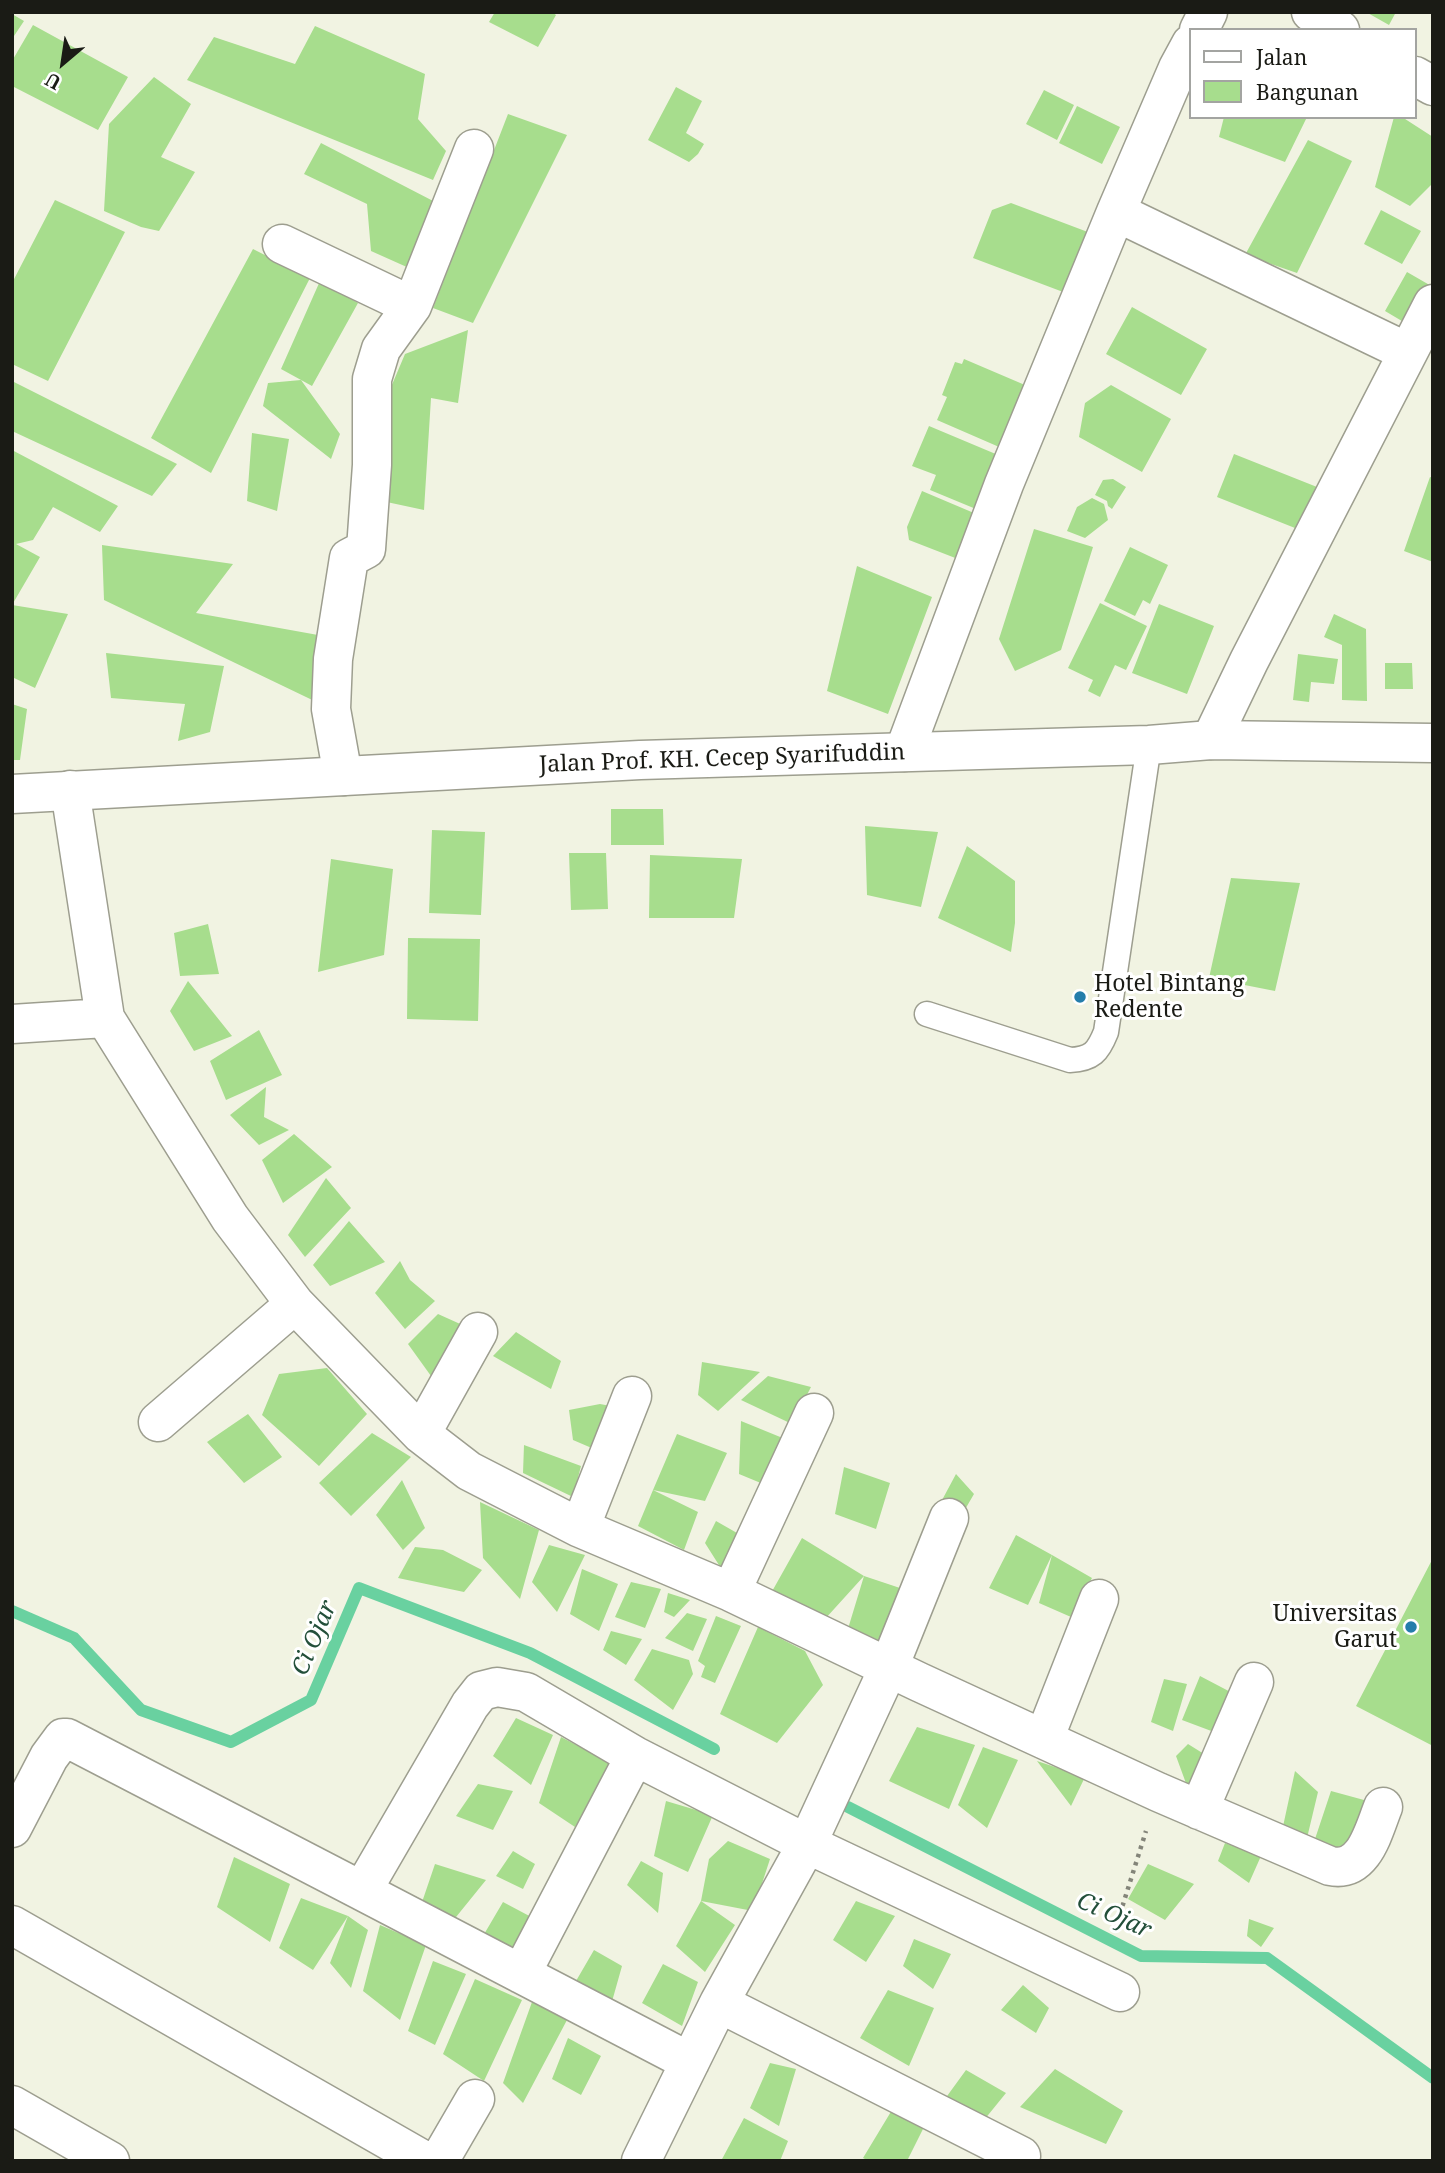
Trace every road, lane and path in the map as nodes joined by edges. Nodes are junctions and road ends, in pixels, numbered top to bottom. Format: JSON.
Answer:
{"nodes":[{"id":1,"x":1208,"y":12,"type":"edge"},
{"id":2,"x":1311,"y":12,"type":"edge"},
{"id":3,"x":1200,"y":28,"type":"edge"},
{"id":4,"x":1337,"y":28,"type":"edge"},
{"id":5,"x":1190,"y":46,"type":"edge"},
{"id":6,"x":1417,"y":77,"type":"edge"},
{"id":7,"x":1433,"y":86,"type":"edge"},
{"id":8,"x":474,"y":149,"type":"dead end"},
{"id":9,"x":1116,"y":212,"type":"junction"},
{"id":10,"x":282,"y":244,"type":"dead end"},
{"id":11,"x":1433,"y":304,"type":"edge"},
{"id":12,"x":412,"y":306,"type":"junction"},
{"id":13,"x":1407,"y":352,"type":"junction"},
{"id":14,"x":1211,"y":740,"type":"junction"},
{"id":15,"x":1433,"y":743,"type":"edge"},
{"id":16,"x":1149,"y":745,"type":"junction"},
{"id":17,"x":904,"y":752,"type":"junction"},
{"id":18,"x":343,"y":776,"type":"junction"},
{"id":19,"x":70,"y":790,"type":"junction"},
{"id":20,"x":12,"y":794,"type":"edge"},
{"id":21,"x":927,"y":1014,"type":"dead end"},
{"id":22,"x":105,"y":1018,"type":"junction"},
{"id":23,"x":12,"y":1024,"type":"edge"},
{"id":24,"x":295,"y":1304,"type":"junction"},
{"id":25,"x":478,"y":1332,"type":"dead end"},
{"id":26,"x":632,"y":1396,"type":"dead end"},
{"id":27,"x":814,"y":1413,"type":"dead end"},
{"id":28,"x":158,"y":1422,"type":"dead end"},
{"id":29,"x":421,"y":1434,"type":"junction"},
{"id":30,"x":949,"y":1518,"type":"dead end"},
{"id":31,"x":580,"y":1528,"type":"junction"},
{"id":32,"x":731,"y":1592,"type":"junction"},
{"id":33,"x":1099,"y":1598,"type":"dead end"},
{"id":34,"x":889,"y":1667,"type":"junction"},
{"id":35,"x":1254,"y":1682,"type":"dead end"},
{"id":36,"x":1044,"y":1739,"type":"junction"},
{"id":37,"x":635,"y":1756,"type":"junction"},
{"id":38,"x":1158,"y":1792,"type":"junction"},
{"id":39,"x":1383,"y":1807,"type":"dead end"},
{"id":40,"x":1199,"y":1810,"type":"junction"},
{"id":41,"x":12,"y":1828,"type":"edge"},
{"id":42,"x":807,"y":1844,"type":"junction"},
{"id":43,"x":362,"y":1891,"type":"junction"},
{"id":44,"x":1120,"y":1914,"type":"dead end"},
{"id":45,"x":12,"y":1925,"type":"edge"},
{"id":46,"x":521,"y":1974,"type":"junction"},
{"id":47,"x":1120,"y":1992,"type":"dead end"},
{"id":48,"x":719,"y":2003,"type":"junction"},
{"id":49,"x":690,"y":2062,"type":"junction"},
{"id":50,"x":475,"y":2099,"type":"dead end"},
{"id":51,"x":12,"y":2105,"type":"edge"},
{"id":52,"x":1021,"y":2156,"type":"dead end"},
{"id":53,"x":95,"y":2157,"type":"edge"},
{"id":54,"x":644,"y":2159,"type":"edge"},
{"id":55,"x":425,"y":2161,"type":"edge"},
{"id":56,"x":439,"y":2161,"type":"edge"}],
"edges":[{"from":1,"to":3,"type":"street"},
{"from":2,"to":4,"type":"street"},
{"from":5,"to":9,"type":"street"},
{"from":6,"to":7,"type":"street"},
{"from":8,"to":12,"type":"street"},
{"from":9,"to":13,"type":"street"},
{"from":9,"to":17,"type":"street"},
{"from":10,"to":12,"type":"street"},
{"from":11,"to":13,"type":"street"},
{"from":12,"to":18,"type":"street"},
{"from":13,"to":14,"type":"street"},
{"from":14,"to":15,"type":"street","name":"Jalan Prof. KH. Cecep Syarifuddin"},
{"from":14,"to":16,"type":"street","name":"Jalan Prof. KH. Cecep Syarifuddin"},
{"from":16,"to":17,"type":"street","name":"Jalan Prof. KH. Cecep Syarifuddin"},
{"from":16,"to":21,"type":"lane"},
{"from":17,"to":18,"type":"street","name":"Jalan Prof. KH. Cecep Syarifuddin"},
{"from":18,"to":19,"type":"street","name":"Jalan Prof. KH. Cecep Syarifuddin"},
{"from":19,"to":20,"type":"street","name":"Jalan Prof. KH. Cecep Syarifuddin"},
{"from":19,"to":22,"type":"street"},
{"from":22,"to":23,"type":"street"},
{"from":22,"to":24,"type":"street"},
{"from":24,"to":28,"type":"street"},
{"from":24,"to":29,"type":"street"},
{"from":25,"to":29,"type":"street"},
{"from":26,"to":31,"type":"street"},
{"from":27,"to":32,"type":"street"},
{"from":29,"to":31,"type":"street"},
{"from":30,"to":34,"type":"street"},
{"from":31,"to":32,"type":"street"},
{"from":32,"to":34,"type":"street"},
{"from":33,"to":36,"type":"street"},
{"from":34,"to":36,"type":"street"},
{"from":34,"to":42,"type":"street"},
{"from":35,"to":40,"type":"street"},
{"from":36,"to":38,"type":"street"},
{"from":37,"to":42,"type":"street"},
{"from":37,"to":43,"type":"street"},
{"from":37,"to":46,"type":"street"},
{"from":38,"to":40,"type":"street"},
{"from":38,"to":44,"type":"path"},
{"from":39,"to":40,"type":"street"},
{"from":41,"to":43,"type":"street"},
{"from":42,"to":47,"type":"street"},
{"from":42,"to":48,"type":"street"},
{"from":43,"to":46,"type":"street"},
{"from":45,"to":55,"type":"street"},
{"from":46,"to":49,"type":"street"},
{"from":48,"to":49,"type":"street"},
{"from":48,"to":52,"type":"street"},
{"from":49,"to":54,"type":"street"},
{"from":50,"to":56,"type":"street"},
{"from":51,"to":53,"type":"street"}]}
